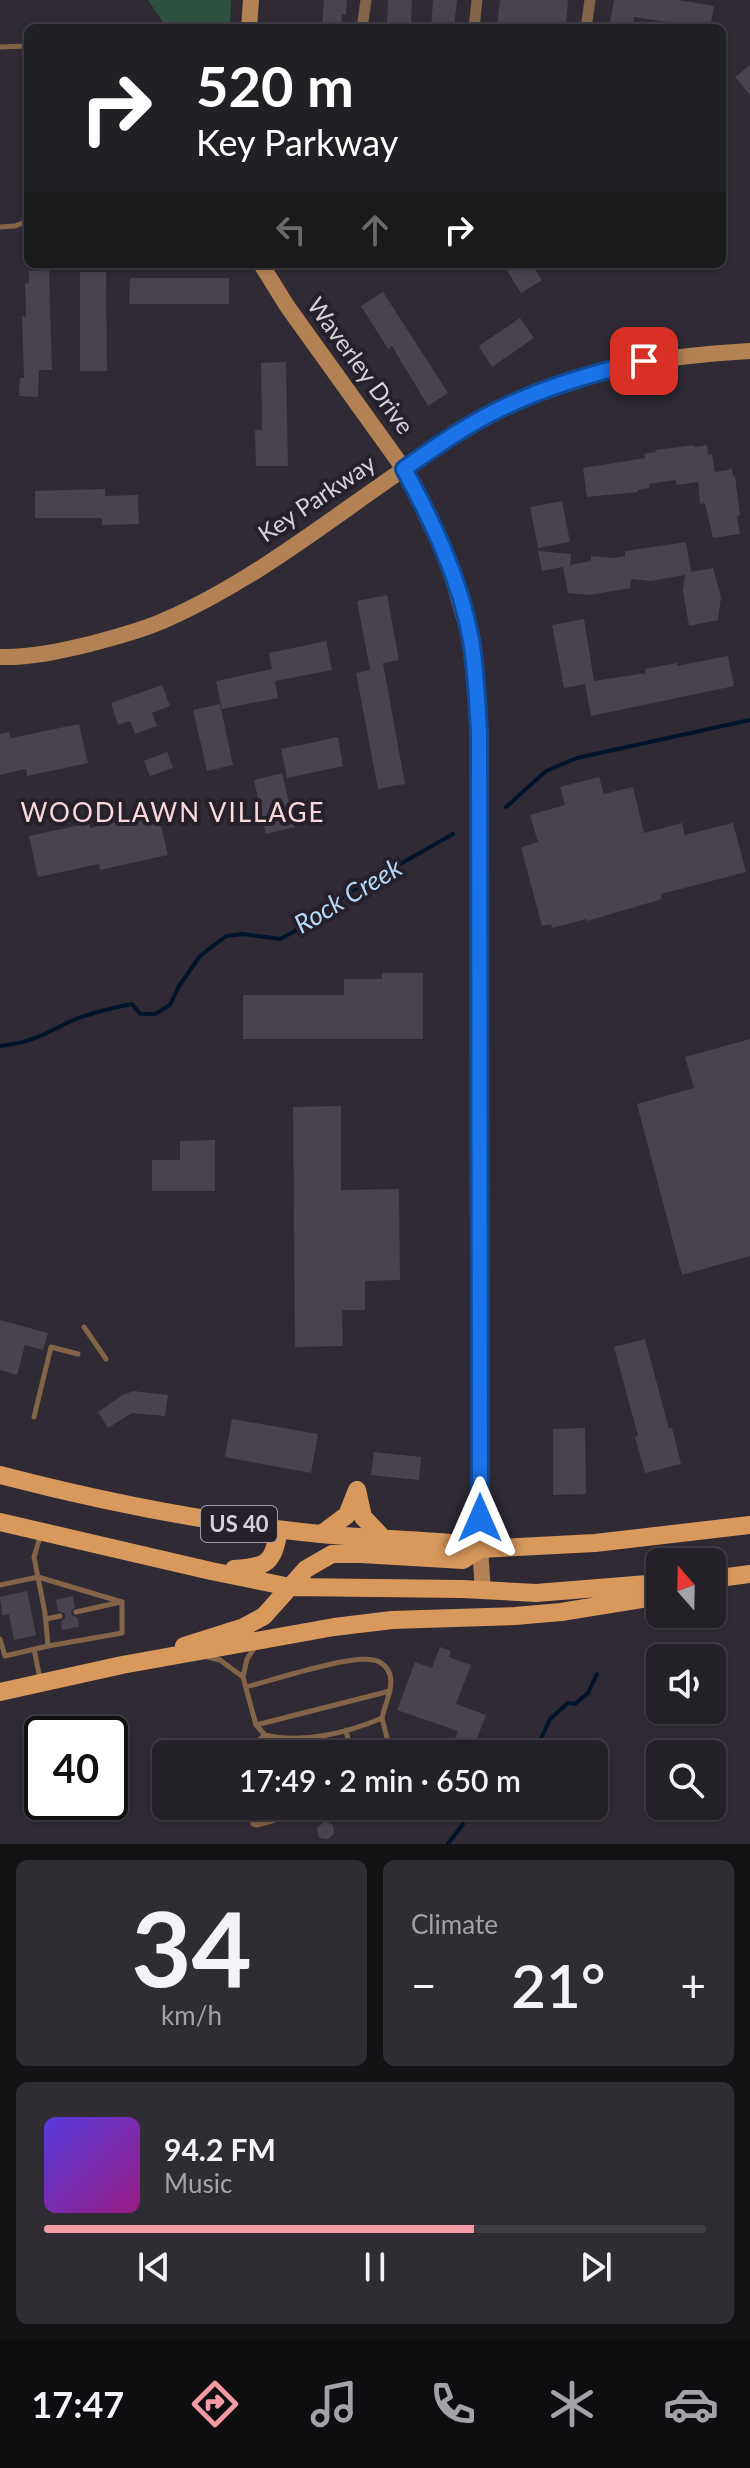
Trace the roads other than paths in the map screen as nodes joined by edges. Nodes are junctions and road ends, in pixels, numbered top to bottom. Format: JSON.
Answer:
{"nodes":[{"id":1,"x":251,"y":0,"type":"edge"},
{"id":2,"x":366,"y":0,"type":"edge"},
{"id":3,"x":477,"y":0,"type":"edge"},
{"id":4,"x":590,"y":0,"type":"edge"},
{"id":5,"x":249,"y":24,"type":"edge"},
{"id":6,"x":363,"y":24,"type":"edge"},
{"id":7,"x":474,"y":24,"type":"edge"},
{"id":8,"x":587,"y":24,"type":"edge"},
{"id":9,"x":24,"y":46,"type":"edge"},
{"id":10,"x":0,"y":47,"type":"edge"},
{"id":11,"x":24,"y":223,"type":"edge"},
{"id":12,"x":0,"y":227,"type":"edge"},
{"id":13,"x":263,"y":268,"type":"edge"},
{"id":14,"x":750,"y":351,"type":"edge"},
{"id":15,"x":404,"y":469,"type":"junction"},
{"id":16,"x":0,"y":657,"type":"edge"},
{"id":17,"x":84,"y":1327,"type":"dead end"},
{"id":18,"x":78,"y":1354,"type":"dead end"},
{"id":19,"x":106,"y":1359,"type":"dead end"},
{"id":20,"x":34,"y":1417,"type":"dead end"},
{"id":21,"x":0,"y":1475,"type":"edge"},
{"id":22,"x":0,"y":1522,"type":"edge"},
{"id":23,"x":750,"y":1525,"type":"edge"},
{"id":24,"x":279,"y":1530,"type":"junction"},
{"id":25,"x":41,"y":1532,"type":"junction"},
{"id":26,"x":323,"y":1533,"type":"junction"},
{"id":27,"x":383,"y":1538,"type":"junction"},
{"id":28,"x":480,"y":1549,"type":"junction"},
{"id":29,"x":211,"y":1571,"type":"junction"},
{"id":30,"x":750,"y":1574,"type":"edge"},
{"id":31,"x":38,"y":1577,"type":"junction"},
{"id":32,"x":726,"y":1578,"type":"edge"},
{"id":33,"x":646,"y":1584,"type":"edge"},
{"id":34,"x":0,"y":1585,"type":"edge"},
{"id":35,"x":290,"y":1587,"type":"junction"},
{"id":36,"x":483,"y":1591,"type":"junction"},
{"id":37,"x":646,"y":1598,"type":"edge"},
{"id":38,"x":122,"y":1602,"type":"junction"},
{"id":39,"x":76,"y":1612,"type":"dead end"},
{"id":40,"x":60,"y":1616,"type":"dead end"},
{"id":41,"x":46,"y":1619,"type":"junction"},
{"id":42,"x":0,"y":1639,"type":"edge"},
{"id":43,"x":262,"y":1641,"type":"junction"},
{"id":44,"x":48,"y":1646,"type":"junction"},
{"id":45,"x":34,"y":1649,"type":"junction"},
{"id":46,"x":178,"y":1656,"type":"junction"},
{"id":47,"x":122,"y":1665,"type":"junction"},
{"id":48,"x":243,"y":1677,"type":"junction"},
{"id":49,"x":41,"y":1683,"type":"junction"},
{"id":50,"x":246,"y":1687,"type":"junction"},
{"id":51,"x":390,"y":1691,"type":"junction"},
{"id":52,"x":0,"y":1692,"type":"edge"},
{"id":53,"x":382,"y":1718,"type":"junction"},
{"id":54,"x":256,"y":1725,"type":"junction"},
{"id":55,"x":346,"y":1730,"type":"junction"},
{"id":56,"x":265,"y":1735,"type":"junction"},
{"id":57,"x":259,"y":1740,"type":"edge"},
{"id":58,"x":348,"y":1740,"type":"edge"},
{"id":59,"x":388,"y":1740,"type":"edge"},
{"id":60,"x":252,"y":1820,"type":"edge"},
{"id":61,"x":278,"y":1820,"type":"edge"}],
"edges":[{"from":1,"to":5,"type":"street"},
{"from":2,"to":6,"type":"street"},
{"from":3,"to":7,"type":"street"},
{"from":4,"to":8,"type":"street"},
{"from":9,"to":10,"type":"lane"},
{"from":11,"to":12,"type":"lane"},
{"from":13,"to":15,"type":"street","name":"Waverley Drive"},
{"from":14,"to":15,"type":"street","name":"Key Parkway"},
{"from":15,"to":16,"type":"street","name":"Key Parkway"},
{"from":15,"to":28,"type":"street","name":"Waverley Drive"},
{"from":17,"to":19,"type":"lane"},
{"from":18,"to":20,"type":"lane"},
{"from":21,"to":24,"type":"main road","number":"US 40"},
{"from":22,"to":25,"type":"main road","number":"US 40"},
{"from":23,"to":28,"type":"main road","number":"US 40"},
{"from":24,"to":26,"type":"main road","number":"US 40"},
{"from":24,"to":29,"type":"main road"},
{"from":25,"to":29,"type":"main road","number":"US 40"},
{"from":25,"to":31,"type":"lane"},
{"from":26,"to":27,"type":"main road","number":"US 40"},
{"from":26,"to":27,"type":"main road"},
{"from":27,"to":28,"type":"main road","number":"US 40"},
{"from":28,"to":35,"type":"main road"},
{"from":28,"to":36,"type":"street","name":"Waverley Drive"},
{"from":29,"to":35,"type":"main road","number":"US 40"},
{"from":30,"to":32,"type":"main road"},
{"from":31,"to":34,"type":"lane"},
{"from":31,"to":38,"type":"lane"},
{"from":31,"to":41,"type":"lane"},
{"from":33,"to":36,"type":"main road","number":"US 40"},
{"from":35,"to":36,"type":"main road","number":"US 40"},
{"from":35,"to":47,"type":"main road"},
{"from":37,"to":43,"type":"main road"},
{"from":38,"to":39,"type":"lane"},
{"from":38,"to":44,"type":"lane"},
{"from":40,"to":41,"type":"lane"},
{"from":41,"to":44,"type":"lane"},
{"from":42,"to":45,"type":"lane"},
{"from":43,"to":46,"type":"main road"},
{"from":43,"to":48,"type":"lane"},
{"from":44,"to":45,"type":"lane"},
{"from":45,"to":49,"type":"lane"},
{"from":46,"to":47,"type":"main road"},
{"from":46,"to":48,"type":"lane"},
{"from":47,"to":49,"type":"main road"},
{"from":48,"to":50,"type":"lane"},
{"from":49,"to":52,"type":"main road"},
{"from":50,"to":51,"type":"lane"},
{"from":50,"to":54,"type":"lane"},
{"from":51,"to":53,"type":"lane"},
{"from":51,"to":54,"type":"lane"},
{"from":53,"to":55,"type":"lane"},
{"from":53,"to":59,"type":"lane"},
{"from":54,"to":56,"type":"lane"},
{"from":55,"to":56,"type":"lane"},
{"from":55,"to":58,"type":"lane"},
{"from":56,"to":57,"type":"lane"},
{"from":60,"to":61,"type":"lane"}]}
